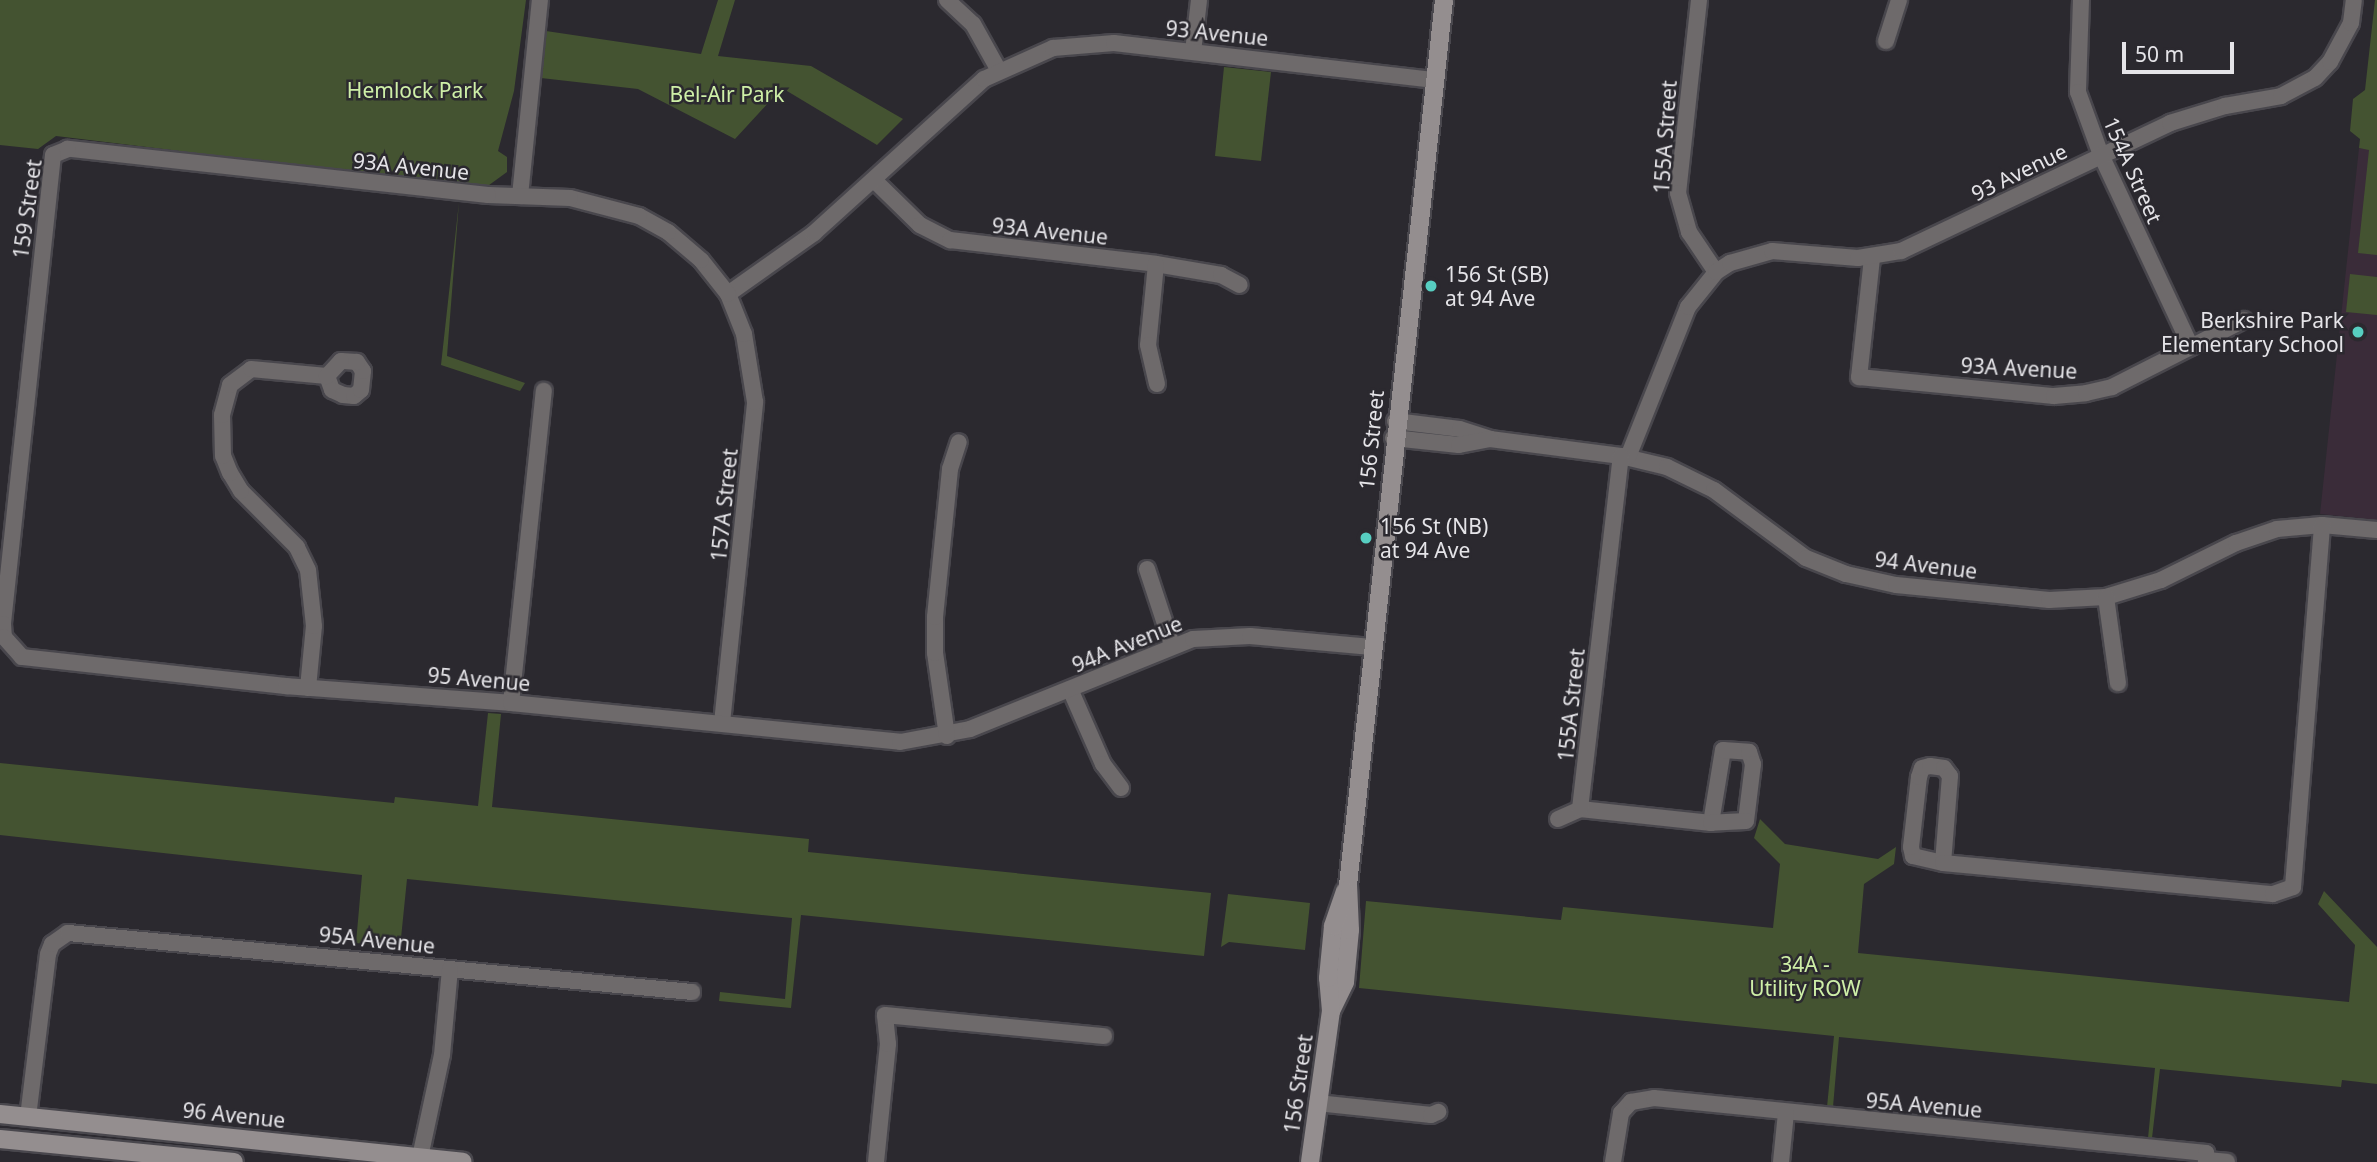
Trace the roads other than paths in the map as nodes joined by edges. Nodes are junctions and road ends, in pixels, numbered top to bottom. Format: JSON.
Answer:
{"nodes":[{"id":1,"x":540,"y":0,"type":"edge"},
{"id":2,"x":947,"y":0,"type":"edge"},
{"id":3,"x":1199,"y":0,"type":"edge"},
{"id":4,"x":1444,"y":0,"type":"edge"},
{"id":5,"x":1699,"y":0,"type":"edge"},
{"id":6,"x":1899,"y":0,"type":"edge"},
{"id":7,"x":2081,"y":0,"type":"edge"},
{"id":8,"x":2354,"y":0,"type":"edge"},
{"id":9,"x":1886,"y":41,"type":"dead end"},
{"id":10,"x":1193,"y":52,"type":"junction"},
{"id":11,"x":998,"y":69,"type":"junction"},
{"id":12,"x":1435,"y":80,"type":"junction"},
{"id":13,"x":57,"y":150,"type":"joint"},
{"id":14,"x":2101,"y":155,"type":"junction"},
{"id":15,"x":874,"y":180,"type":"junction"},
{"id":16,"x":520,"y":196,"type":"junction"},
{"id":17,"x":1872,"y":258,"type":"junction"},
{"id":18,"x":1156,"y":264,"type":"junction"},
{"id":19,"x":1716,"y":272,"type":"junction"},
{"id":20,"x":1240,"y":285,"type":"dead end"},
{"id":21,"x":728,"y":294,"type":"junction"},
{"id":22,"x":2244,"y":320,"type":"dead end"},
{"id":23,"x":2191,"y":347,"type":"junction"},
{"id":24,"x":327,"y":376,"type":"dead end"},
{"id":25,"x":1157,"y":384,"type":"dead end"},
{"id":26,"x":544,"y":391,"type":"dead end"},
{"id":27,"x":1394,"y":430,"type":"junction"},
{"id":28,"x":959,"y":442,"type":"dead end"},
{"id":29,"x":1624,"y":456,"type":"junction"},
{"id":30,"x":2322,"y":525,"type":"junction"},
{"id":31,"x":2377,"y":530,"type":"edge"},
{"id":32,"x":1147,"y":569,"type":"dead end"},
{"id":33,"x":2106,"y":597,"type":"junction"},
{"id":34,"x":1172,"y":645,"type":"junction"},
{"id":35,"x":1372,"y":647,"type":"junction"},
{"id":36,"x":11,"y":648,"type":"joint"},
{"id":37,"x":2118,"y":683,"type":"dead end"},
{"id":38,"x":307,"y":688,"type":"junction"},
{"id":39,"x":1070,"y":689,"type":"junction"},
{"id":40,"x":511,"y":702,"type":"junction"},
{"id":41,"x":722,"y":723,"type":"junction"},
{"id":42,"x":947,"y":736,"type":"junction"},
{"id":43,"x":1121,"y":788,"type":"dead end"},
{"id":44,"x":1580,"y":809,"type":"junction"},
{"id":45,"x":1558,"y":819,"type":"dead end"},
{"id":46,"x":1711,"y":823,"type":"junction"},
{"id":47,"x":1943,"y":863,"type":"junction"},
{"id":48,"x":450,"y":969,"type":"junction"},
{"id":49,"x":692,"y":992,"type":"dead end"},
{"id":50,"x":1104,"y":1037,"type":"dead end"},
{"id":51,"x":1317,"y":1103,"type":"junction"},
{"id":52,"x":1438,"y":1112,"type":"dead end"},
{"id":53,"x":1786,"y":1113,"type":"junction"},
{"id":54,"x":0,"y":1114,"type":"edge"},
{"id":55,"x":28,"y":1117,"type":"junction"},
{"id":56,"x":0,"y":1139,"type":"edge"},
{"id":57,"x":2206,"y":1158,"type":"edge"},
{"id":58,"x":420,"y":1160,"type":"edge"},
{"id":59,"x":234,"y":1162,"type":"edge"},
{"id":60,"x":463,"y":1162,"type":"edge"},
{"id":61,"x":876,"y":1162,"type":"edge"},
{"id":62,"x":1310,"y":1162,"type":"edge"},
{"id":63,"x":1613,"y":1162,"type":"edge"},
{"id":64,"x":1781,"y":1162,"type":"edge"},
{"id":65,"x":2227,"y":1162,"type":"edge"}],
"edges":[{"from":1,"to":16,"type":"street"},
{"from":2,"to":11,"type":"street"},
{"from":3,"to":10,"type":"street"},
{"from":4,"to":12,"type":"main road","name":"156 Street"},
{"from":5,"to":19,"type":"street","name":"155A Street"},
{"from":6,"to":9,"type":"street"},
{"from":7,"to":14,"type":"street","name":"154A Street"},
{"from":8,"to":14,"type":"street","name":"93 Avenue"},
{"from":10,"to":11,"type":"street","name":"93 Avenue"},
{"from":10,"to":12,"type":"street","name":"93 Avenue"},
{"from":11,"to":15,"type":"street"},
{"from":12,"to":27,"type":"main road","name":"156 Street"},
{"from":13,"to":16,"type":"street","name":"93A Avenue"},
{"from":13,"to":36,"type":"street","name":"159 Street"},
{"from":14,"to":17,"type":"street","name":"93 Avenue"},
{"from":14,"to":23,"type":"street","name":"154A Street"},
{"from":15,"to":18,"type":"street","name":"93A Avenue"},
{"from":15,"to":21,"type":"street"},
{"from":16,"to":21,"type":"street","name":"93A Avenue"},
{"from":17,"to":19,"type":"street","name":"93 Avenue"},
{"from":17,"to":23,"type":"street","name":"93A Avenue"},
{"from":18,"to":20,"type":"street","name":"93A Avenue"},
{"from":18,"to":25,"type":"street"},
{"from":19,"to":29,"type":"street","name":"155A Street"},
{"from":21,"to":41,"type":"street","name":"157A Street"},
{"from":22,"to":23,"type":"street","name":"93A Avenue"},
{"from":24,"to":38,"type":"street"},
{"from":26,"to":40,"type":"street"},
{"from":27,"to":29,"type":"street","name":"94 Avenue"},
{"from":27,"to":35,"type":"main road","name":"156 Street"},
{"from":28,"to":42,"type":"street"},
{"from":29,"to":33,"type":"street","name":"94 Avenue"},
{"from":29,"to":44,"type":"street","name":"155A Street"},
{"from":30,"to":31,"type":"street","name":"94 Avenue"},
{"from":30,"to":33,"type":"street","name":"94 Avenue"},
{"from":30,"to":47,"type":"street"},
{"from":32,"to":34,"type":"street"},
{"from":33,"to":37,"type":"street"},
{"from":34,"to":35,"type":"street","name":"94A Avenue"},
{"from":34,"to":39,"type":"street","name":"94A Avenue"},
{"from":35,"to":51,"type":"main road","name":"156 Street"},
{"from":36,"to":38,"type":"street","name":"95 Avenue"},
{"from":38,"to":40,"type":"street","name":"95 Avenue"},
{"from":39,"to":42,"type":"street","name":"94A Avenue"},
{"from":39,"to":43,"type":"street"},
{"from":40,"to":41,"type":"street","name":"95 Avenue"},
{"from":41,"to":42,"type":"street","name":"95 Avenue"},
{"from":44,"to":45,"type":"street"},
{"from":44,"to":46,"type":"street"},
{"from":46,"to":46,"type":"street"},
{"from":47,"to":47,"type":"street"},
{"from":48,"to":49,"type":"street","name":"95A Avenue"},
{"from":48,"to":55,"type":"street","name":"95A Avenue"},
{"from":48,"to":58,"type":"street"},
{"from":50,"to":61,"type":"street"},
{"from":51,"to":52,"type":"street"},
{"from":51,"to":62,"type":"main road","name":"156 Street"},
{"from":53,"to":57,"type":"street","name":"95A Avenue"},
{"from":53,"to":63,"type":"street","name":"95A Avenue"},
{"from":53,"to":64,"type":"street"},
{"from":54,"to":55,"type":"main road","name":"96 Avenue"},
{"from":55,"to":58,"type":"main road","name":"96 Avenue"},
{"from":56,"to":59,"type":"main road"},
{"from":57,"to":65,"type":"street","name":"95A Avenue"},
{"from":58,"to":60,"type":"main road","name":"96 Avenue"}]}
